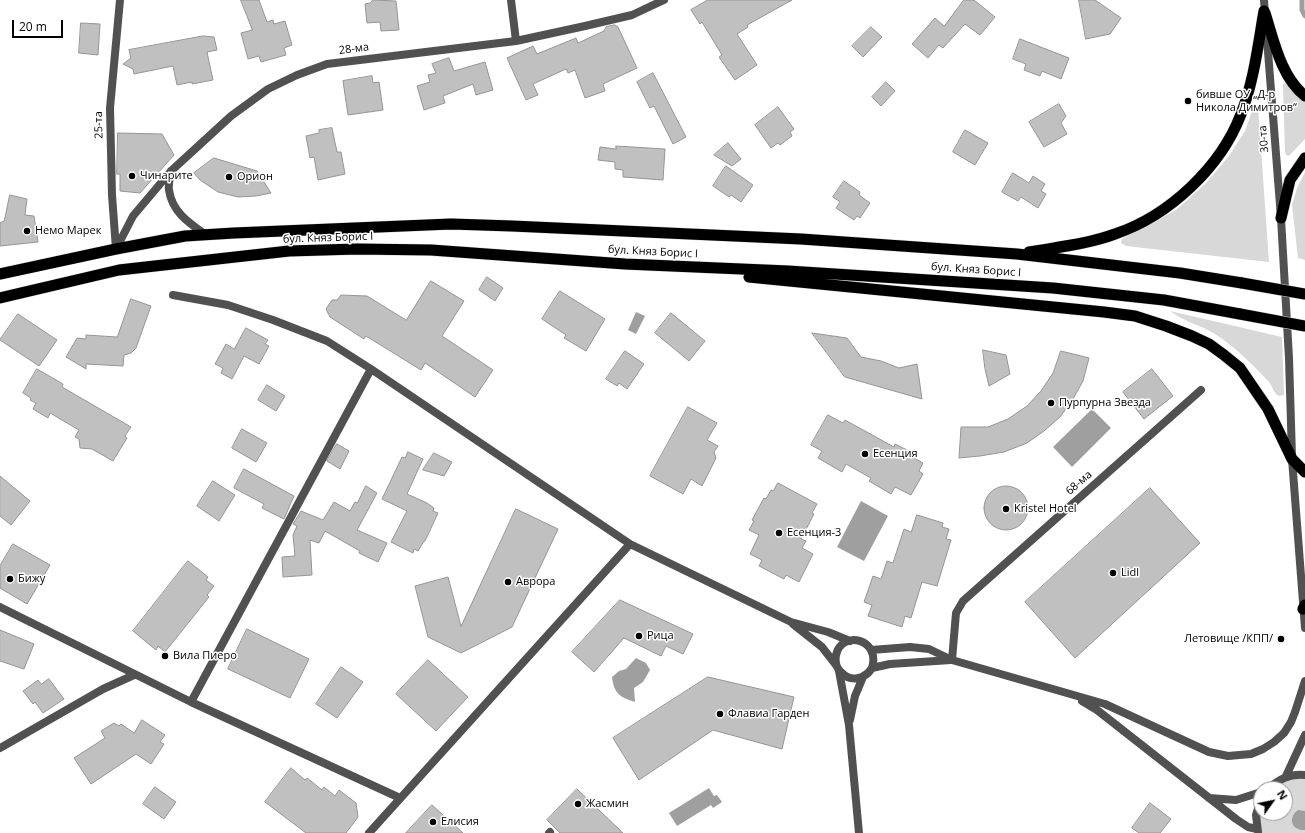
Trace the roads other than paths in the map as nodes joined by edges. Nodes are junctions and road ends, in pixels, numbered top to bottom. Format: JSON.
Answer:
{"nodes":[{"id":1,"x":120,"y":0,"type":"edge"},
{"id":2,"x":511,"y":0,"type":"edge"},
{"id":3,"x":663,"y":0,"type":"edge"},
{"id":4,"x":1264,"y":5,"type":"edge"},
{"id":5,"x":516,"y":40,"type":"junction"},
{"id":6,"x":1305,"y":96,"type":"edge"},
{"id":7,"x":1305,"y":158,"type":"edge"},
{"id":8,"x":171,"y":171,"type":"junction"},
{"id":9,"x":1281,"y":218,"type":"junction"},
{"id":10,"x":206,"y":235,"type":"junction"},
{"id":11,"x":116,"y":249,"type":"junction"},
{"id":12,"x":1017,"y":254,"type":"junction"},
{"id":13,"x":625,"y":264,"type":"junction"},
{"id":14,"x":0,"y":274,"type":"edge"},
{"id":15,"x":1305,"y":294,"type":"edge"},
{"id":16,"x":173,"y":295,"type":"dead end"},
{"id":17,"x":0,"y":298,"type":"edge"},
{"id":18,"x":1305,"y":326,"type":"edge"},
{"id":19,"x":371,"y":369,"type":"junction"},
{"id":20,"x":1201,"y":390,"type":"dead end"},
{"id":21,"x":1292,"y":459,"type":"junction"},
{"id":22,"x":1305,"y":472,"type":"edge"},
{"id":23,"x":630,"y":544,"type":"junction"},
{"id":24,"x":0,"y":607,"type":"edge"},
{"id":25,"x":1304,"y":607,"type":"edge"},
{"id":26,"x":791,"y":622,"type":"junction"},
{"id":27,"x":1305,"y":628,"type":"edge"},
{"id":28,"x":850,"y":640,"type":"junction"},
{"id":29,"x":872,"y":650,"type":"junction"},
{"id":30,"x":952,"y":660,"type":"junction"},
{"id":31,"x":838,"y":668,"type":"junction"},
{"id":32,"x":872,"y":668,"type":"junction"},
{"id":33,"x":134,"y":675,"type":"junction"},
{"id":34,"x":863,"y":677,"type":"junction"},
{"id":35,"x":1305,"y":681,"type":"edge"},
{"id":36,"x":1068,"y":694,"type":"junction"},
{"id":37,"x":191,"y":702,"type":"junction"},
{"id":38,"x":850,"y":725,"type":"junction"},
{"id":39,"x":1305,"y":735,"type":"edge"},
{"id":40,"x":0,"y":748,"type":"edge"},
{"id":41,"x":1305,"y":775,"type":"edge"},
{"id":42,"x":1286,"y":776,"type":"junction"},
{"id":43,"x":1278,"y":781,"type":"edge"},
{"id":44,"x":1253,"y":795,"type":"edge"},
{"id":45,"x":400,"y":798,"type":"junction"},
{"id":46,"x":1208,"y":798,"type":"junction"},
{"id":47,"x":1257,"y":821,"type":"edge"},
{"id":48,"x":1258,"y":831,"type":"edge"},
{"id":49,"x":369,"y":833,"type":"edge"},
{"id":50,"x":859,"y":833,"type":"edge"}],
"edges":[{"from":1,"to":11,"type":"street","name":"25-та"},
{"from":2,"to":5,"type":"street"},
{"from":3,"to":5,"type":"street","name":"28-ма"},
{"from":4,"to":6,"type":"highway"},
{"from":4,"to":9,"type":"street","name":"30-та"},
{"from":4,"to":12,"type":"highway"},
{"from":5,"to":8,"type":"street","name":"28-ма"},
{"from":7,"to":9,"type":"highway"},
{"from":8,"to":10,"type":"street"},
{"from":8,"to":11,"type":"street","name":"28-ма"},
{"from":9,"to":21,"type":"street","name":"30-та"},
{"from":10,"to":11,"type":"highway","name":"бул. Княз Борис I"},
{"from":10,"to":12,"type":"highway","name":"бул. Княз Борис I"},
{"from":11,"to":14,"type":"highway","name":"бул. Княз Борис I"},
{"from":12,"to":15,"type":"highway","name":"бул. Княз Борис I","bridge":true},
{"from":13,"to":17,"type":"highway","name":"бул. Княз Борис I"},
{"from":13,"to":18,"type":"highway","name":"бул. Княз Борис I","bridge":true},
{"from":13,"to":21,"type":"highway"},
{"from":16,"to":19,"type":"street"},
{"from":19,"to":23,"type":"street"},
{"from":19,"to":37,"type":"street"},
{"from":20,"to":30,"type":"street","name":"68-ма"},
{"from":21,"to":22,"type":"highway"},
{"from":21,"to":25,"type":"street","name":"30-та"},
{"from":23,"to":26,"type":"street"},
{"from":23,"to":45,"type":"street"},
{"from":24,"to":33,"type":"street"},
{"from":25,"to":27,"type":"street","name":"30-та"},
{"from":26,"to":28,"type":"street"},
{"from":26,"to":31,"type":"street"},
{"from":28,"to":29,"type":"street"},
{"from":28,"to":31,"type":"street"},
{"from":29,"to":30,"type":"street"},
{"from":29,"to":32,"type":"street"},
{"from":30,"to":32,"type":"street"},
{"from":30,"to":36,"type":"street"},
{"from":31,"to":34,"type":"street"},
{"from":31,"to":38,"type":"street"},
{"from":32,"to":34,"type":"street"},
{"from":33,"to":37,"type":"street"},
{"from":33,"to":40,"type":"street"},
{"from":34,"to":38,"type":"street"},
{"from":35,"to":36,"type":"street"},
{"from":36,"to":46,"type":"street"},
{"from":37,"to":45,"type":"street"},
{"from":38,"to":50,"type":"street"},
{"from":39,"to":42,"type":"street"},
{"from":41,"to":42,"type":"street"},
{"from":42,"to":43,"type":"street"},
{"from":44,"to":46,"type":"street"},
{"from":45,"to":49,"type":"street"},
{"from":46,"to":48,"type":"street"},
{"from":47,"to":48,"type":"street"}]}
